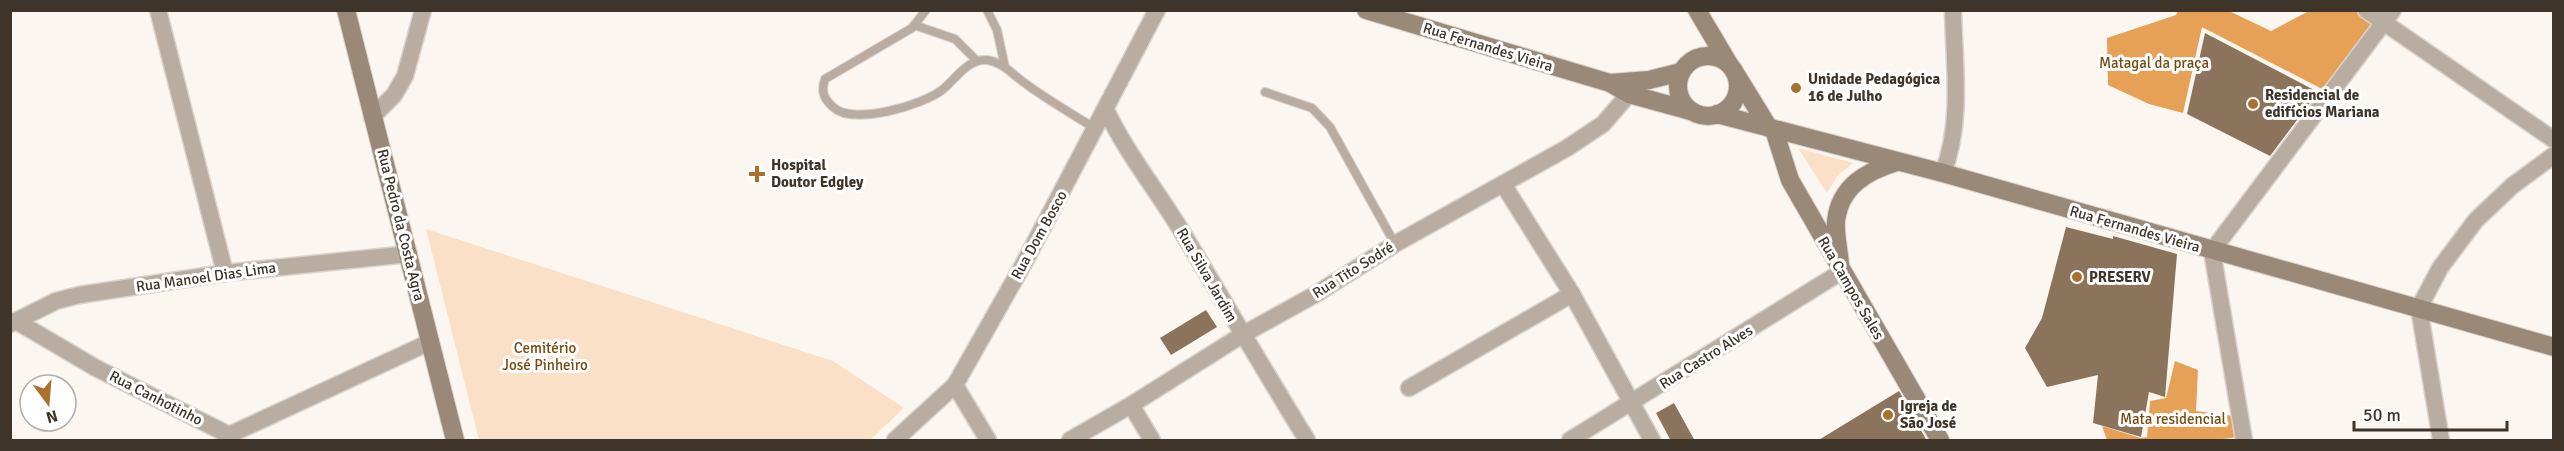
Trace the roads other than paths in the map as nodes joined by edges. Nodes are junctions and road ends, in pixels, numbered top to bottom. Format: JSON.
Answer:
{"nodes":[{"id":1,"x":158,"y":10,"type":"edge"},
{"id":2,"x":346,"y":10,"type":"edge"},
{"id":3,"x":423,"y":10,"type":"edge"},
{"id":4,"x":926,"y":10,"type":"edge"},
{"id":5,"x":987,"y":10,"type":"edge"},
{"id":6,"x":1157,"y":10,"type":"edge"},
{"id":7,"x":1365,"y":10,"type":"edge"},
{"id":8,"x":1953,"y":10,"type":"edge"},
{"id":9,"x":2366,"y":10,"type":"edge"},
{"id":10,"x":1699,"y":14,"type":"edge"},
{"id":11,"x":2388,"y":16,"type":"edge"},
{"id":12,"x":914,"y":26,"type":"junction"},
{"id":13,"x":1700,"y":56,"type":"junction"},
{"id":14,"x":976,"y":61,"type":"junction"},
{"id":15,"x":1005,"y":66,"type":"junction"},
{"id":16,"x":1733,"y":69,"type":"junction"},
{"id":17,"x":1681,"y":72,"type":"junction"},
{"id":18,"x":1610,"y":83,"type":"junction"},
{"id":19,"x":1265,"y":92,"type":"dead end"},
{"id":20,"x":1629,"y":94,"type":"junction"},
{"id":21,"x":1106,"y":110,"type":"junction"},
{"id":22,"x":1691,"y":111,"type":"junction"},
{"id":23,"x":1717,"y":114,"type":"junction"},
{"id":24,"x":372,"y":117,"type":"junction"},
{"id":25,"x":1096,"y":129,"type":"junction"},
{"id":26,"x":1772,"y":129,"type":"junction"},
{"id":27,"x":2553,"y":140,"type":"edge"},
{"id":28,"x":2553,"y":156,"type":"edge"},
{"id":29,"x":1899,"y":162,"type":"junction"},
{"id":30,"x":1943,"y":173,"type":"junction"},
{"id":31,"x":1503,"y":184,"type":"junction"},
{"id":32,"x":1395,"y":244,"type":"junction"},
{"id":33,"x":2212,"y":252,"type":"junction"},
{"id":34,"x":409,"y":254,"type":"junction"},
{"id":35,"x":1841,"y":272,"type":"junction"},
{"id":36,"x":225,"y":273,"type":"junction"},
{"id":37,"x":1572,"y":294,"type":"junction"},
{"id":38,"x":2419,"y":308,"type":"junction"},
{"id":39,"x":13,"y":322,"type":"edge"},
{"id":40,"x":1242,"y":335,"type":"junction"},
{"id":41,"x":430,"y":342,"type":"junction"},
{"id":42,"x":2553,"y":347,"type":"edge"},
{"id":43,"x":955,"y":385,"type":"junction"},
{"id":44,"x":1409,"y":388,"type":"dead end"},
{"id":45,"x":1631,"y":404,"type":"junction"},
{"id":46,"x":1131,"y":405,"type":"junction"},
{"id":47,"x":227,"y":438,"type":"edge"},
{"id":48,"x":455,"y":441,"type":"edge"},
{"id":49,"x":895,"y":441,"type":"edge"},
{"id":50,"x":988,"y":441,"type":"edge"},
{"id":51,"x":1070,"y":441,"type":"edge"},
{"id":52,"x":1152,"y":441,"type":"edge"},
{"id":53,"x":1307,"y":441,"type":"edge"},
{"id":54,"x":1570,"y":441,"type":"edge"},
{"id":55,"x":1652,"y":441,"type":"edge"},
{"id":56,"x":1940,"y":441,"type":"edge"},
{"id":57,"x":2244,"y":441,"type":"edge"},
{"id":58,"x":2441,"y":441,"type":"edge"}],
"edges":[{"from":1,"to":36,"type":"street"},
{"from":2,"to":24,"type":"street","name":"Rua Pedro da Costa Agra"},
{"from":3,"to":24,"type":"street"},
{"from":4,"to":12,"type":"lane"},
{"from":5,"to":15,"type":"lane"},
{"from":6,"to":21,"type":"street","name":"Rua Dom Bosco"},
{"from":7,"to":18,"type":"street","name":"Rua Fernandes Vieira"},
{"from":8,"to":30,"type":"street"},
{"from":9,"to":11,"type":"street"},
{"from":10,"to":13,"type":"street","name":"Rua Campos Sales"},
{"from":10,"to":16,"type":"street","name":"Rua Campos Sales"},
{"from":11,"to":27,"type":"street"},
{"from":11,"to":33,"type":"street"},
{"from":12,"to":14,"type":"lane"},
{"from":12,"to":14,"type":"lane"},
{"from":13,"to":16,"type":"street"},
{"from":13,"to":17,"type":"street"},
{"from":14,"to":15,"type":"lane"},
{"from":15,"to":25,"type":"lane"},
{"from":16,"to":23,"type":"street"},
{"from":16,"to":26,"type":"street","name":"Rua Campos Sales"},
{"from":17,"to":18,"type":"street","name":"Rua Fernandes Vieira"},
{"from":17,"to":22,"type":"street"},
{"from":18,"to":20,"type":"street","name":"Rua Fernandes Vieira"},
{"from":19,"to":32,"type":"lane"},
{"from":20,"to":22,"type":"street","name":"Rua Fernandes Vieira"},
{"from":20,"to":31,"type":"street","name":"Rua Tito Sodré"},
{"from":21,"to":25,"type":"street","name":"Rua Dom Bosco"},
{"from":21,"to":40,"type":"street","name":"Rua Silva Jardim"},
{"from":22,"to":23,"type":"street"},
{"from":23,"to":26,"type":"street","name":"Rua Fernandes Vieira"},
{"from":24,"to":34,"type":"street","name":"Rua Pedro da Costa Agra"},
{"from":25,"to":43,"type":"street","name":"Rua Dom Bosco"},
{"from":26,"to":29,"type":"street","name":"Rua Fernandes Vieira"},
{"from":26,"to":35,"type":"street","name":"Rua Campos Sales"},
{"from":28,"to":38,"type":"street"},
{"from":29,"to":30,"type":"street","name":"Rua Fernandes Vieira"},
{"from":29,"to":35,"type":"street"},
{"from":30,"to":33,"type":"street","name":"Rua Fernandes Vieira"},
{"from":31,"to":32,"type":"street","name":"Rua Tito Sodré"},
{"from":31,"to":37,"type":"street"},
{"from":32,"to":40,"type":"street","name":"Rua Tito Sodré"},
{"from":33,"to":38,"type":"street","name":"Rua Fernandes Vieira"},
{"from":33,"to":57,"type":"street"},
{"from":34,"to":36,"type":"street","name":"Rua Manoel Dias Lima"},
{"from":34,"to":41,"type":"street","name":"Rua Pedro da Costa Agra"},
{"from":35,"to":45,"type":"street","name":"Rua Castro Alves"},
{"from":35,"to":56,"type":"street","name":"Rua Campos Sales"},
{"from":36,"to":39,"type":"street","name":"Rua Manoel Dias Lima"},
{"from":37,"to":44,"type":"street"},
{"from":37,"to":45,"type":"street"},
{"from":38,"to":42,"type":"street","name":"Rua Fernandes Vieira"},
{"from":38,"to":58,"type":"street"},
{"from":39,"to":47,"type":"street","name":"Rua Canhotinho"},
{"from":40,"to":46,"type":"street","name":"Rua Tito Sodré"},
{"from":40,"to":53,"type":"street","name":"Rua Silva Jardim"},
{"from":41,"to":47,"type":"street","name":"Rua Canhotinho"},
{"from":41,"to":48,"type":"street","name":"Rua Pedro da Costa Agra"},
{"from":43,"to":49,"type":"street","name":"Rua Dom Bosco"},
{"from":43,"to":50,"type":"street"},
{"from":45,"to":54,"type":"street","name":"Rua Castro Alves"},
{"from":45,"to":55,"type":"street"},
{"from":46,"to":51,"type":"street","name":"Rua Tito Sodré"},
{"from":46,"to":52,"type":"street"}]}
